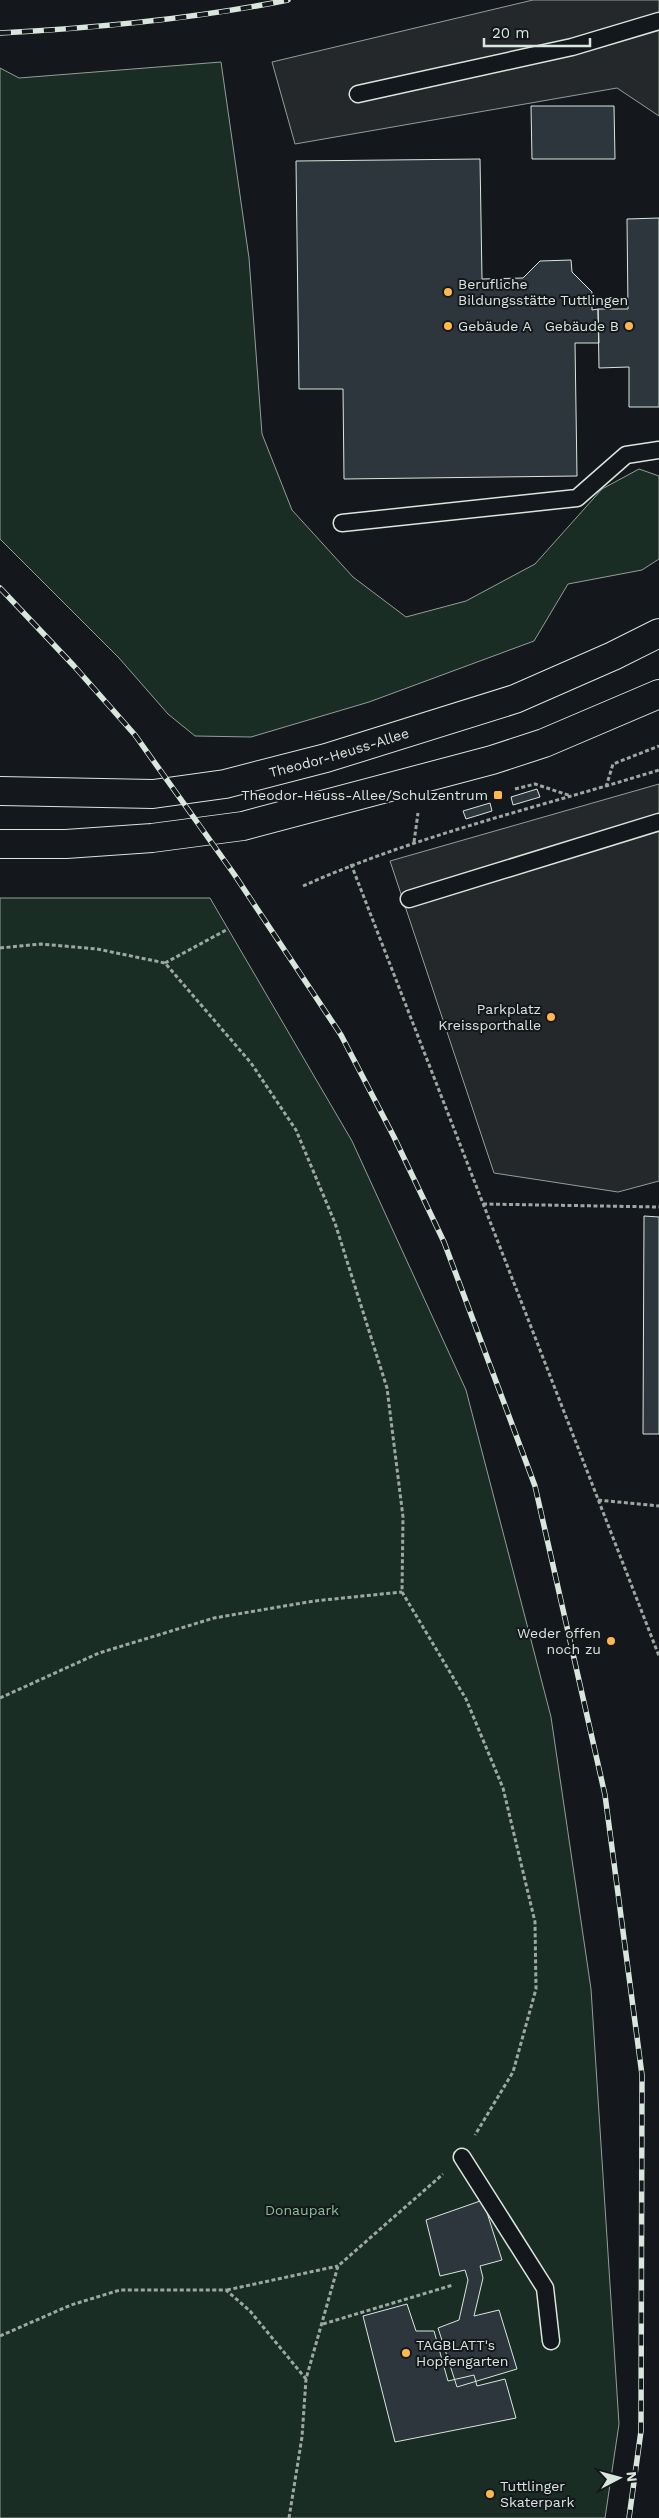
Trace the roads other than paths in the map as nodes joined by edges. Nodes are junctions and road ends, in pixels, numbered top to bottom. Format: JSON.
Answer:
{"nodes":[{"id":1,"x":659,"y":21,"type":"edge"},
{"id":2,"x":358,"y":94,"type":"dead end"},
{"id":3,"x":659,"y":450,"type":"edge"},
{"id":4,"x":342,"y":523,"type":"dead end"},
{"id":5,"x":659,"y":633,"type":"edge"},
{"id":6,"x":659,"y":694,"type":"edge"},
{"id":7,"x":0,"y":791,"type":"edge"},
{"id":8,"x":659,"y":822,"type":"edge"},
{"id":9,"x":0,"y":844,"type":"edge"},
{"id":10,"x":408,"y":899,"type":"dead end"},
{"id":11,"x":462,"y":2157,"type":"road end"},
{"id":12,"x":551,"y":2342,"type":"dead end"}],
"edges":[{"from":1,"to":2,"type":"lane"},
{"from":3,"to":4,"type":"lane"},
{"from":5,"to":7,"type":"main road","name":"Theodor-Heuss-Allee"},
{"from":6,"to":9,"type":"main road"},
{"from":8,"to":10,"type":"lane"},
{"from":11,"to":12,"type":"lane"}]}
